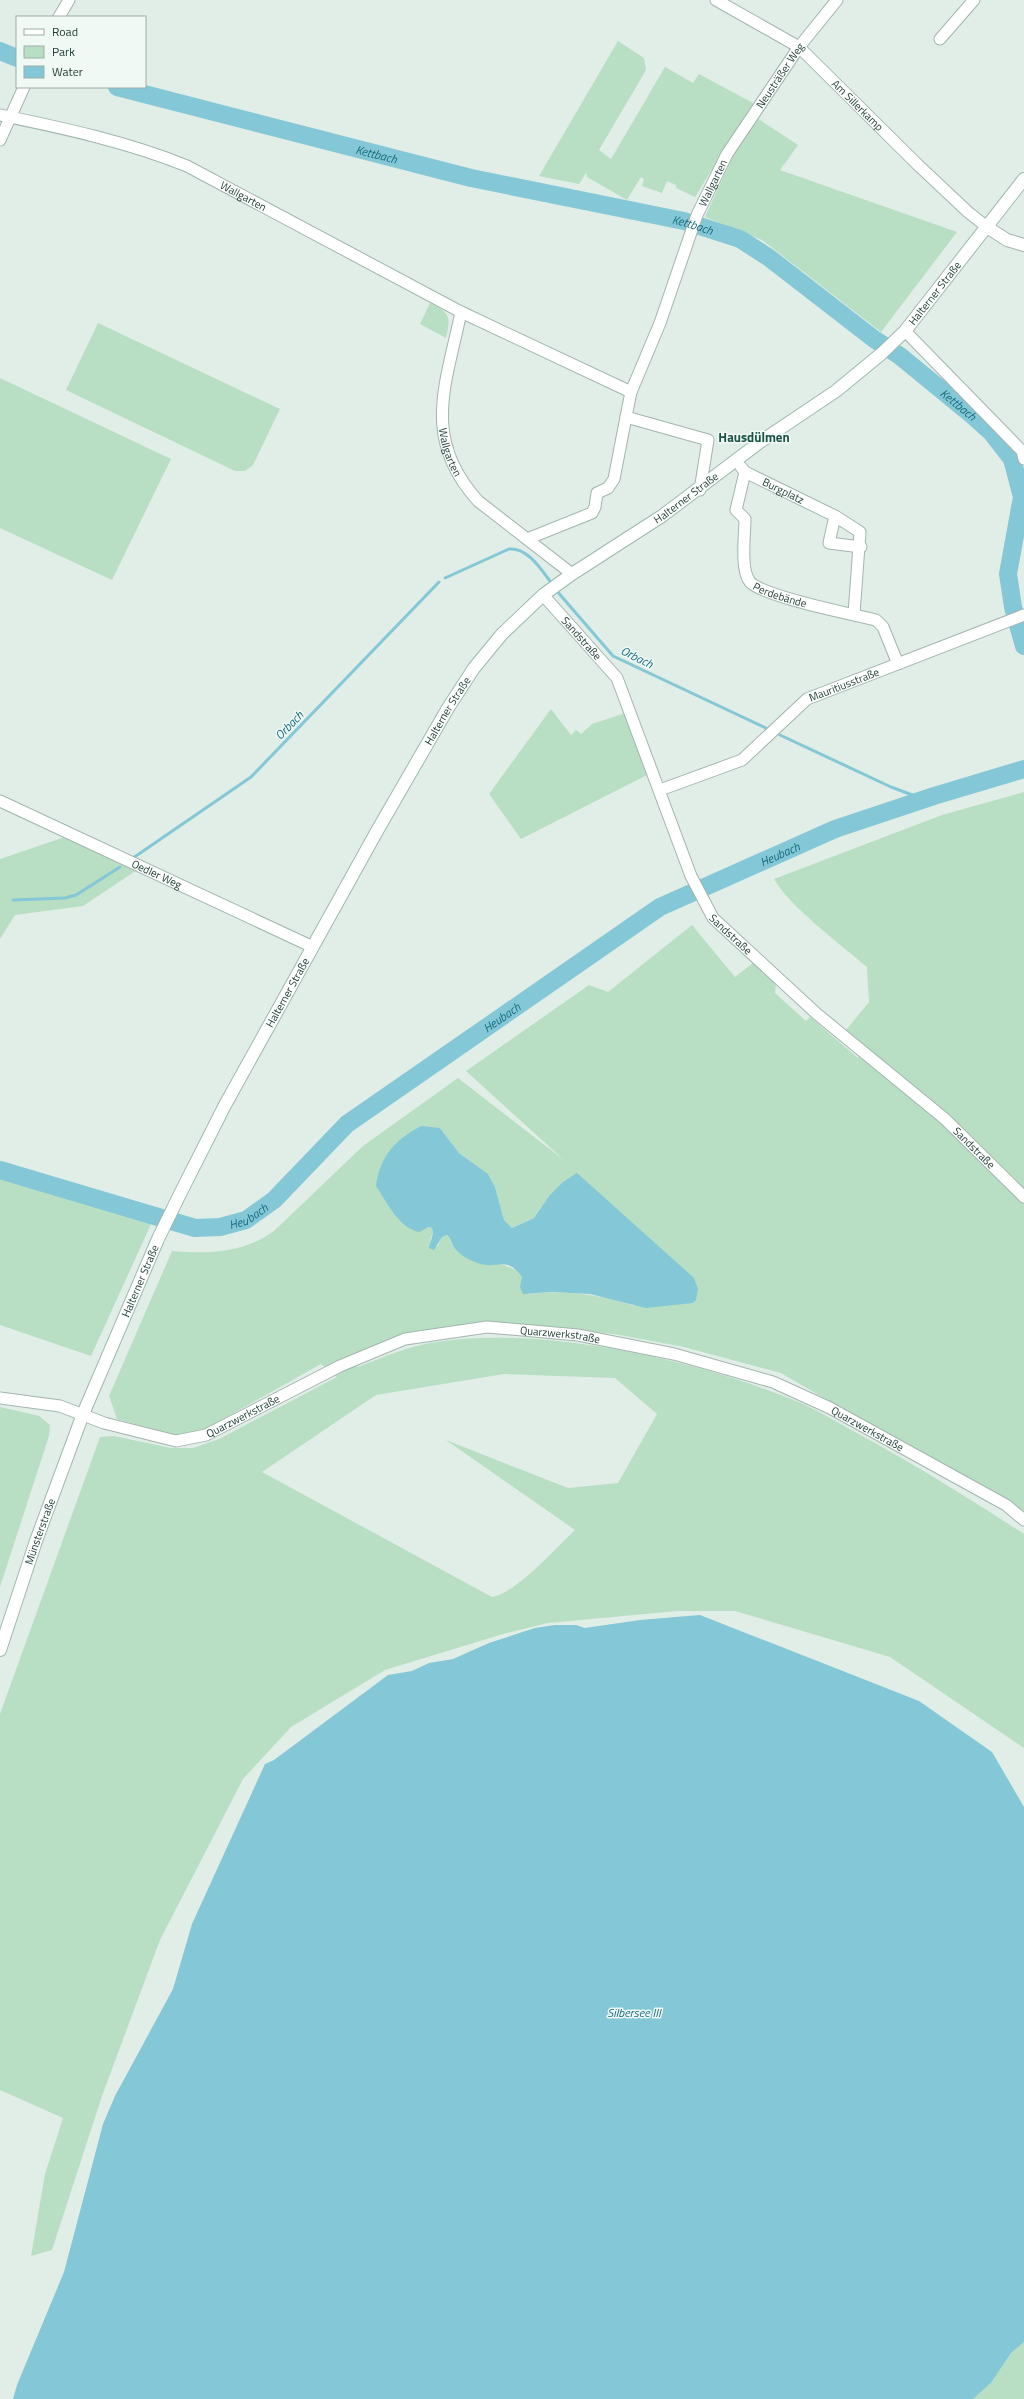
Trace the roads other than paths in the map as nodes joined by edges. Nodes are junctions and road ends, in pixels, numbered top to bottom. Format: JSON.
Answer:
{"nodes":[{"id":1,"x":68,"y":0,"type":"edge"},
{"id":2,"x":716,"y":0,"type":"edge"},
{"id":3,"x":837,"y":0,"type":"edge"},
{"id":4,"x":974,"y":0,"type":"edge"},
{"id":5,"x":60,"y":16,"type":"edge"},
{"id":6,"x":940,"y":39,"type":"dead end"},
{"id":7,"x":799,"y":47,"type":"junction"},
{"id":8,"x":23,"y":88,"type":"edge"},
{"id":9,"x":5,"y":116,"type":"edge"},
{"id":10,"x":0,"y":140,"type":"edge"},
{"id":11,"x":727,"y":154,"type":"joint"},
{"id":12,"x":1024,"y":179,"type":"edge"},
{"id":13,"x":987,"y":227,"type":"junction"},
{"id":14,"x":1024,"y":245,"type":"edge"},
{"id":15,"x":461,"y":312,"type":"junction"},
{"id":16,"x":902,"y":334,"type":"junction"},
{"id":17,"x":632,"y":392,"type":"junction"},
{"id":18,"x":626,"y":417,"type":"junction"},
{"id":19,"x":1024,"y":459,"type":"edge"},
{"id":20,"x":736,"y":461,"type":"junction"},
{"id":21,"x":746,"y":472,"type":"junction"},
{"id":22,"x":700,"y":490,"type":"junction"},
{"id":23,"x":835,"y":516,"type":"junction"},
{"id":24,"x":527,"y":539,"type":"junction"},
{"id":25,"x":861,"y":547,"type":"junction"},
{"id":26,"x":572,"y":574,"type":"junction"},
{"id":27,"x":546,"y":594,"type":"junction"},
{"id":28,"x":854,"y":614,"type":"junction"},
{"id":29,"x":1023,"y":615,"type":"edge"},
{"id":30,"x":898,"y":664,"type":"junction"},
{"id":31,"x":660,"y":790,"type":"junction"},
{"id":32,"x":0,"y":801,"type":"edge"},
{"id":33,"x":313,"y":946,"type":"junction"},
{"id":34,"x":1024,"y":1197,"type":"edge"},
{"id":35,"x":0,"y":1398,"type":"edge"},
{"id":36,"x":83,"y":1414,"type":"junction"},
{"id":37,"x":1024,"y":1520,"type":"edge"},
{"id":38,"x":0,"y":1650,"type":"edge"}],
"edges":[{"from":1,"to":5,"type":"street"},
{"from":2,"to":7,"type":"street","name":"Am Sillerkamp"},
{"from":3,"to":7,"type":"street","name":"Neusträßer Weg"},
{"from":4,"to":6,"type":"street"},
{"from":7,"to":11,"type":"street","name":"Neusträßer Weg"},
{"from":7,"to":13,"type":"street","name":"Am Sillerkamp"},
{"from":8,"to":9,"type":"street"},
{"from":9,"to":10,"type":"street"},
{"from":9,"to":15,"type":"street","name":"Wallgarten"},
{"from":11,"to":17,"type":"street","name":"Wallgarten"},
{"from":12,"to":13,"type":"main road","name":"Halterner Straße"},
{"from":13,"to":14,"type":"main road"},
{"from":13,"to":16,"type":"main road","name":"Halterner Straße"},
{"from":15,"to":17,"type":"street","name":"Wallgarten"},
{"from":15,"to":24,"type":"street","name":"Wallgarten"},
{"from":16,"to":19,"type":"street"},
{"from":16,"to":20,"type":"main road","name":"Halterner Straße"},
{"from":17,"to":18,"type":"street","name":"Wallgarten"},
{"from":18,"to":22,"type":"street"},
{"from":18,"to":24,"type":"street","name":"Wallgarten"},
{"from":20,"to":21,"type":"street","name":"Burgplatz"},
{"from":20,"to":22,"type":"main road","name":"Halterner Straße"},
{"from":21,"to":23,"type":"street","name":"Burgplatz"},
{"from":21,"to":28,"type":"street","name":"Perdebände"},
{"from":22,"to":26,"type":"main road","name":"Halterner Straße"},
{"from":23,"to":25,"type":"street","name":"Burgplatz"},
{"from":23,"to":25,"type":"street"},
{"from":24,"to":26,"type":"street","name":"Wallgarten"},
{"from":25,"to":28,"type":"street","name":"Burgplatz"},
{"from":26,"to":27,"type":"main road","name":"Halterner Straße"},
{"from":27,"to":31,"type":"street","name":"Sandstraße"},
{"from":27,"to":33,"type":"main road","name":"Halterner Straße"},
{"from":28,"to":30,"type":"street","name":"Perdebände"},
{"from":29,"to":30,"type":"street","name":"Mauritiusstraße"},
{"from":30,"to":31,"type":"street","name":"Mauritiusstraße"},
{"from":31,"to":34,"type":"street","name":"Sandstraße"},
{"from":32,"to":33,"type":"street","name":"Oedler Weg"},
{"from":33,"to":36,"type":"main road","name":"Halterner Straße"},
{"from":35,"to":36,"type":"street","name":"Quarzwerkstraße"},
{"from":36,"to":37,"type":"street","name":"Quarzwerkstraße"},
{"from":36,"to":38,"type":"main road","name":"Münsterstraße"}]}
